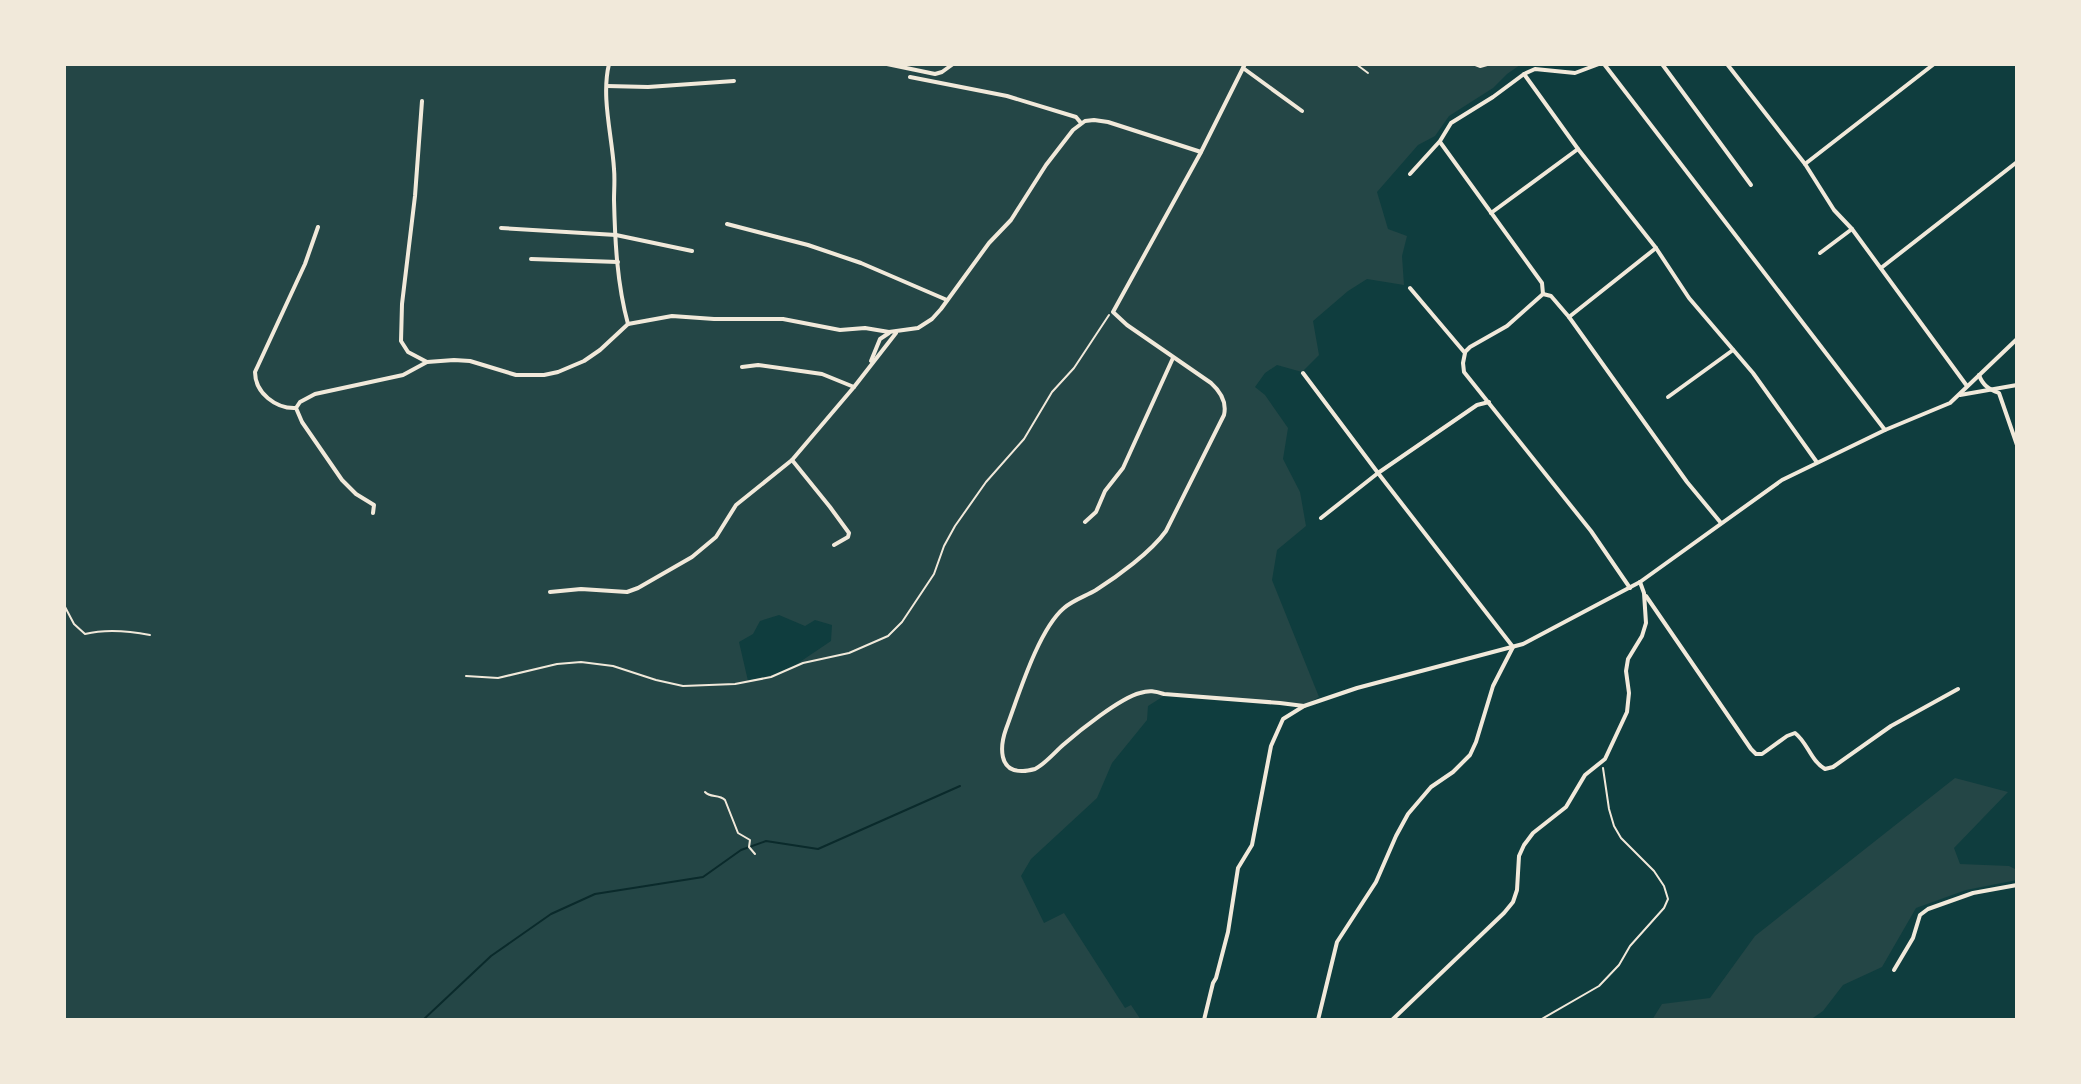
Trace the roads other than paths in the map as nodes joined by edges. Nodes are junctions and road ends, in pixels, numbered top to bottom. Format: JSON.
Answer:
{"nodes":[{"id":1,"x":609,"y":64,"type":"edge"},
{"id":2,"x":887,"y":64,"type":"edge"},
{"id":3,"x":953,"y":64,"type":"edge"},
{"id":4,"x":1356,"y":64,"type":"edge"},
{"id":5,"x":1475,"y":64,"type":"edge"},
{"id":6,"x":1487,"y":64,"type":"edge"},
{"id":7,"x":1602,"y":64,"type":"edge"},
{"id":8,"x":1662,"y":64,"type":"edge"},
{"id":9,"x":1727,"y":64,"type":"edge"},
{"id":10,"x":1934,"y":64,"type":"edge"},
{"id":11,"x":1244,"y":66,"type":"edge"},
{"id":12,"x":1368,"y":73,"type":"dead end"},
{"id":13,"x":1524,"y":74,"type":"junction"},
{"id":14,"x":926,"y":76,"type":"junction"},
{"id":15,"x":910,"y":77,"type":"dead end"},
{"id":16,"x":734,"y":81,"type":"dead end"},
{"id":17,"x":607,"y":86,"type":"junction"},
{"id":18,"x":422,"y":101,"type":"dead end"},
{"id":19,"x":1302,"y":111,"type":"dead end"},
{"id":20,"x":1081,"y":123,"type":"junction"},
{"id":21,"x":1440,"y":141,"type":"junction"},
{"id":22,"x":1578,"y":149,"type":"junction"},
{"id":23,"x":1201,"y":152,"type":"junction"},
{"id":24,"x":2017,"y":162,"type":"edge"},
{"id":25,"x":1805,"y":164,"type":"junction"},
{"id":26,"x":1410,"y":174,"type":"dead end"},
{"id":27,"x":1751,"y":185,"type":"dead end"},
{"id":28,"x":1491,"y":213,"type":"junction"},
{"id":29,"x":727,"y":224,"type":"dead end"},
{"id":30,"x":318,"y":227,"type":"dead end"},
{"id":31,"x":501,"y":228,"type":"dead end"},
{"id":32,"x":1852,"y":229,"type":"junction"},
{"id":33,"x":616,"y":235,"type":"junction"},
{"id":34,"x":1656,"y":248,"type":"junction"},
{"id":35,"x":692,"y":251,"type":"dead end"},
{"id":36,"x":1820,"y":253,"type":"dead end"},
{"id":37,"x":531,"y":259,"type":"dead end"},
{"id":38,"x":618,"y":262,"type":"junction"},
{"id":39,"x":1881,"y":268,"type":"junction"},
{"id":40,"x":1410,"y":288,"type":"dead end"},
{"id":41,"x":1543,"y":294,"type":"junction"},
{"id":42,"x":947,"y":300,"type":"junction"},
{"id":43,"x":1569,"y":317,"type":"junction"},
{"id":44,"x":628,"y":324,"type":"junction"},
{"id":45,"x":898,"y":331,"type":"junction"},
{"id":46,"x":889,"y":332,"type":"junction"},
{"id":47,"x":2017,"y":339,"type":"edge"},
{"id":48,"x":1733,"y":350,"type":"junction"},
{"id":49,"x":1465,"y":353,"type":"junction"},
{"id":50,"x":1173,"y":358,"type":"junction"},
{"id":51,"x":427,"y":362,"type":"junction"},
{"id":52,"x":870,"y":363,"type":"junction"},
{"id":53,"x":742,"y":367,"type":"dead end"},
{"id":54,"x":1303,"y":373,"type":"dead end"},
{"id":55,"x":1979,"y":375,"type":"junction"},
{"id":56,"x":2017,"y":385,"type":"edge"},
{"id":57,"x":1967,"y":386,"type":"junction"},
{"id":58,"x":854,"y":387,"type":"junction"},
{"id":59,"x":1989,"y":389,"type":"junction"},
{"id":60,"x":1959,"y":395,"type":"junction"},
{"id":61,"x":1668,"y":397,"type":"dead end"},
{"id":62,"x":1489,"y":402,"type":"junction"},
{"id":63,"x":296,"y":408,"type":"junction"},
{"id":64,"x":1885,"y":430,"type":"junction"},
{"id":65,"x":2017,"y":445,"type":"edge"},
{"id":66,"x":792,"y":460,"type":"junction"},
{"id":67,"x":1817,"y":462,"type":"junction"},
{"id":68,"x":1378,"y":473,"type":"junction"},
{"id":69,"x":373,"y":513,"type":"dead end"},
{"id":70,"x":1321,"y":518,"type":"dead end"},
{"id":71,"x":1085,"y":522,"type":"dead end"},
{"id":72,"x":1721,"y":523,"type":"junction"},
{"id":73,"x":834,"y":545,"type":"dead end"},
{"id":74,"x":1640,"y":582,"type":"junction"},
{"id":75,"x":1630,"y":588,"type":"junction"},
{"id":76,"x":550,"y":592,"type":"dead end"},
{"id":77,"x":1644,"y":593,"type":"junction"},
{"id":78,"x":1513,"y":647,"type":"junction"},
{"id":79,"x":1958,"y":689,"type":"dead end"},
{"id":80,"x":1304,"y":706,"type":"junction"},
{"id":81,"x":2017,"y":885,"type":"edge"},
{"id":82,"x":1894,"y":970,"type":"dead end"},
{"id":83,"x":1204,"y":1020,"type":"edge"},
{"id":84,"x":1318,"y":1020,"type":"edge"},
{"id":85,"x":1392,"y":1020,"type":"edge"}],
"edges":[{"from":1,"to":17,"type":"street"},
{"from":2,"to":14,"type":"street"},
{"from":3,"to":14,"type":"street"},
{"from":4,"to":12,"type":"lane"},
{"from":5,"to":6,"type":"street"},
{"from":7,"to":13,"type":"street"},
{"from":7,"to":64,"type":"street"},
{"from":8,"to":27,"type":"street"},
{"from":9,"to":25,"type":"street"},
{"from":10,"to":25,"type":"street"},
{"from":11,"to":19,"type":"street"},
{"from":11,"to":23,"type":"street"},
{"from":13,"to":21,"type":"street"},
{"from":13,"to":22,"type":"street"},
{"from":14,"to":15,"type":"street"},
{"from":14,"to":20,"type":"street"},
{"from":16,"to":17,"type":"street"},
{"from":17,"to":33,"type":"street"},
{"from":18,"to":51,"type":"street"},
{"from":20,"to":23,"type":"street"},
{"from":20,"to":42,"type":"street"},
{"from":21,"to":26,"type":"street"},
{"from":21,"to":28,"type":"street"},
{"from":22,"to":28,"type":"street"},
{"from":22,"to":34,"type":"street"},
{"from":23,"to":50,"type":"street"},
{"from":24,"to":39,"type":"street"},
{"from":25,"to":32,"type":"street"},
{"from":28,"to":41,"type":"street"},
{"from":29,"to":42,"type":"street"},
{"from":30,"to":63,"type":"street"},
{"from":31,"to":33,"type":"street"},
{"from":32,"to":36,"type":"street"},
{"from":32,"to":39,"type":"street"},
{"from":33,"to":35,"type":"street"},
{"from":33,"to":38,"type":"street"},
{"from":34,"to":43,"type":"street"},
{"from":34,"to":48,"type":"street"},
{"from":37,"to":38,"type":"street"},
{"from":38,"to":44,"type":"street"},
{"from":39,"to":57,"type":"street"},
{"from":40,"to":49,"type":"street"},
{"from":41,"to":43,"type":"street"},
{"from":41,"to":49,"type":"street"},
{"from":42,"to":45,"type":"street"},
{"from":43,"to":72,"type":"street"},
{"from":44,"to":46,"type":"street"},
{"from":44,"to":51,"type":"street"},
{"from":45,"to":46,"type":"street"},
{"from":45,"to":52,"type":"street"},
{"from":46,"to":52,"type":"street"},
{"from":47,"to":55,"type":"street"},
{"from":48,"to":61,"type":"street"},
{"from":48,"to":67,"type":"street"},
{"from":49,"to":62,"type":"street"},
{"from":50,"to":71,"type":"street"},
{"from":50,"to":80,"type":"street"},
{"from":51,"to":63,"type":"street"},
{"from":52,"to":58,"type":"street"},
{"from":53,"to":58,"type":"street"},
{"from":54,"to":68,"type":"street"},
{"from":55,"to":57,"type":"street"},
{"from":55,"to":59,"type":"street"},
{"from":56,"to":59,"type":"street"},
{"from":57,"to":60,"type":"street"},
{"from":58,"to":66,"type":"street"},
{"from":59,"to":60,"type":"street"},
{"from":59,"to":65,"type":"street"},
{"from":60,"to":64,"type":"street"},
{"from":62,"to":68,"type":"street"},
{"from":62,"to":75,"type":"street"},
{"from":63,"to":69,"type":"street"},
{"from":64,"to":67,"type":"street"},
{"from":66,"to":73,"type":"street"},
{"from":66,"to":76,"type":"street"},
{"from":67,"to":72,"type":"street"},
{"from":68,"to":70,"type":"street"},
{"from":68,"to":78,"type":"street"},
{"from":72,"to":74,"type":"street"},
{"from":74,"to":75,"type":"street"},
{"from":74,"to":77,"type":"street"},
{"from":75,"to":78,"type":"street"},
{"from":77,"to":79,"type":"street"},
{"from":77,"to":85,"type":"street"},
{"from":78,"to":80,"type":"street"},
{"from":78,"to":84,"type":"street"},
{"from":80,"to":83,"type":"street"},
{"from":81,"to":82,"type":"street"}]}
